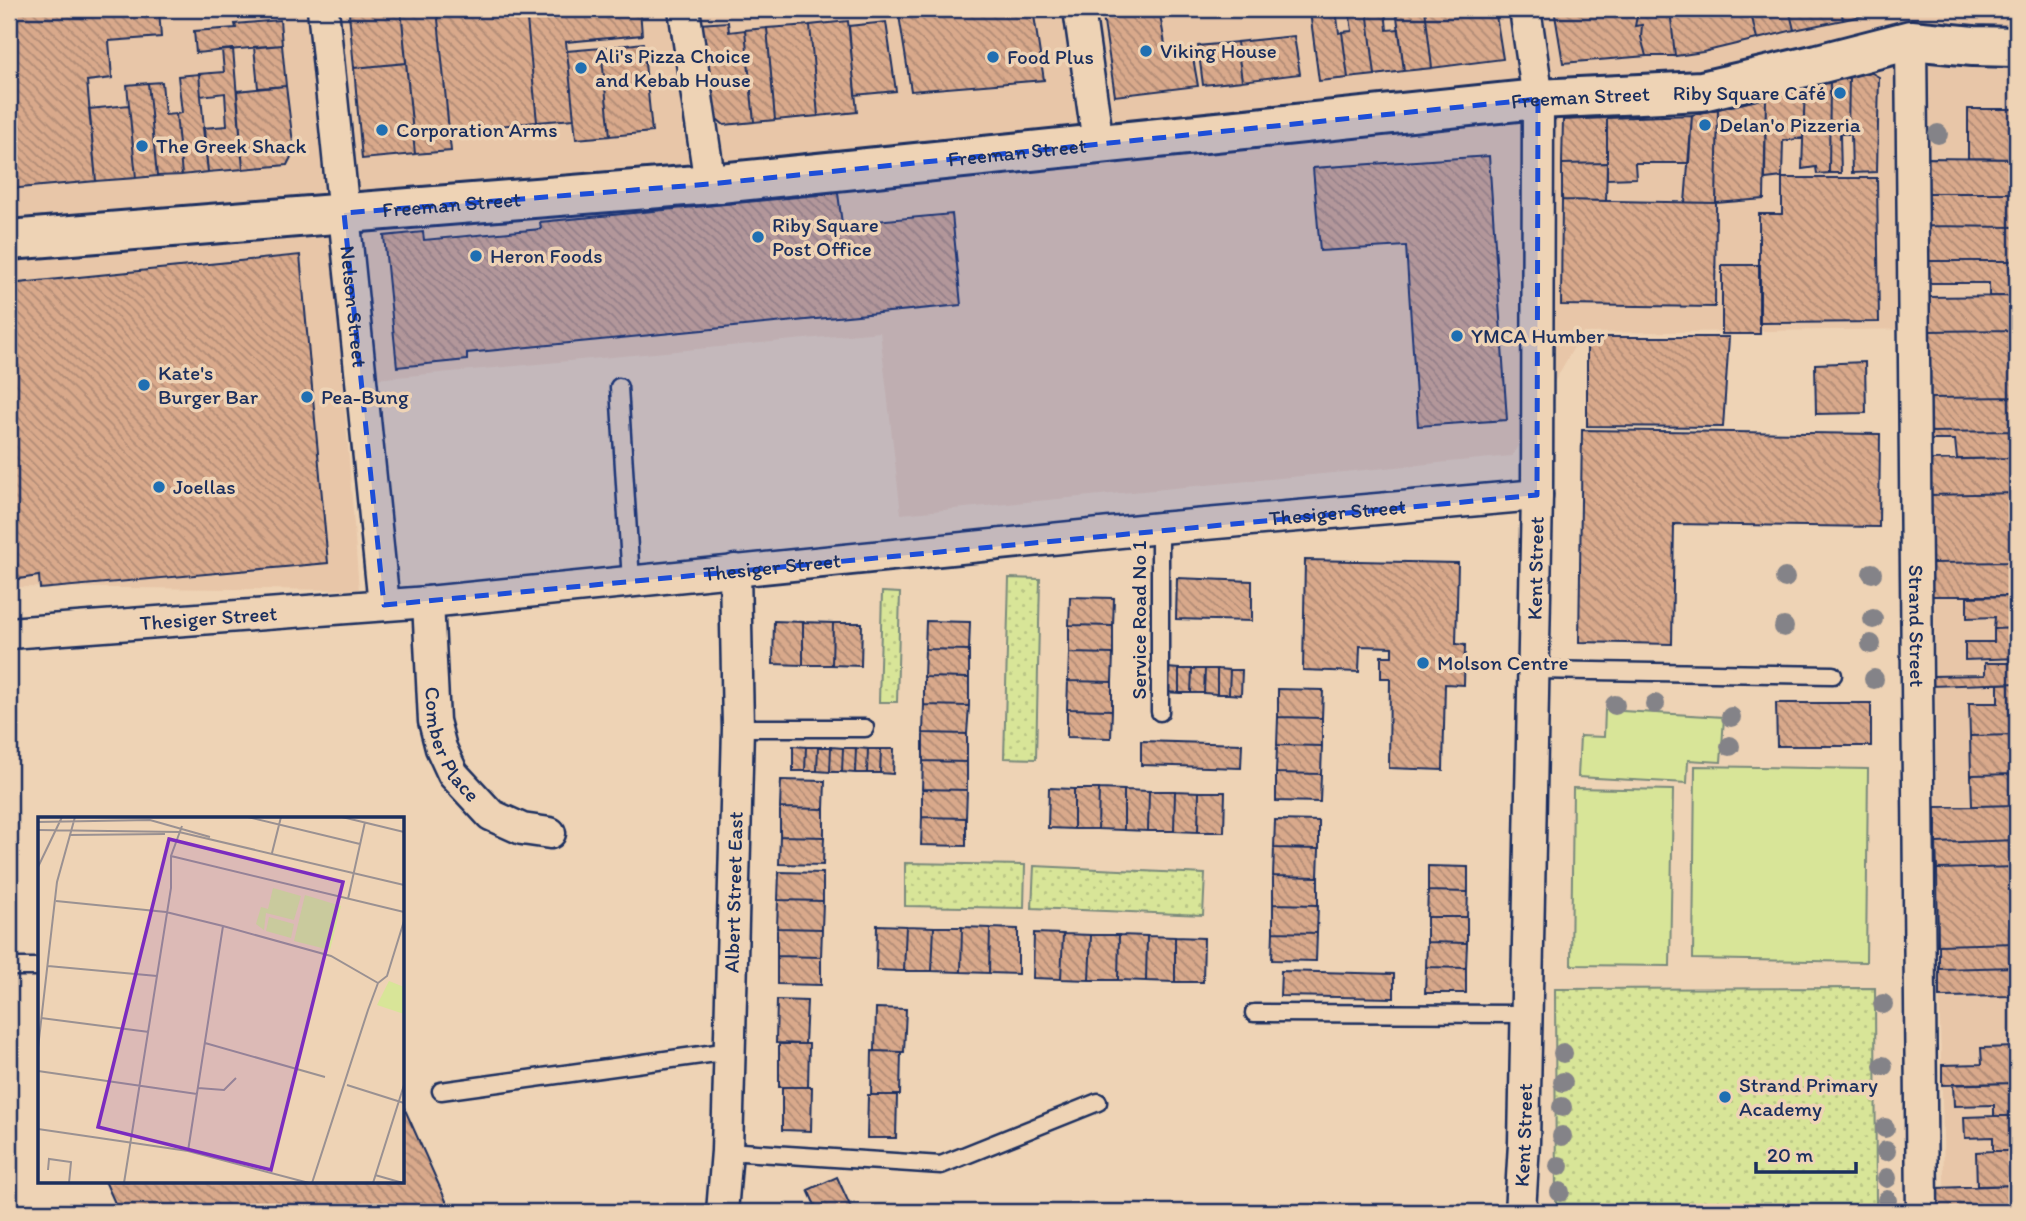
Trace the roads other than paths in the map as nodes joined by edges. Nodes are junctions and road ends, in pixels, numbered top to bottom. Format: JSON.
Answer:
{"nodes":[{"id":1,"x":323,"y":9,"type":"edge"},
{"id":2,"x":684,"y":9,"type":"edge"},
{"id":3,"x":1079,"y":9,"type":"edge"},
{"id":4,"x":1525,"y":9,"type":"edge"},
{"id":5,"x":1911,"y":40,"type":"junction"},
{"id":6,"x":2017,"y":47,"type":"edge"},
{"id":7,"x":1538,"y":99,"type":"junction"},
{"id":8,"x":1098,"y":143,"type":"junction"},
{"id":9,"x":710,"y":184,"type":"junction"},
{"id":10,"x":344,"y":213,"type":"junction"},
{"id":11,"x":9,"y":240,"type":"edge"},
{"id":12,"x":619,"y":387,"type":"dead end"},
{"id":13,"x":1537,"y":495,"type":"junction"},
{"id":14,"x":1160,"y":528,"type":"junction"},
{"id":15,"x":734,"y":570,"type":"junction"},
{"id":16,"x":631,"y":581,"type":"junction"},
{"id":17,"x":428,"y":602,"type":"junction"},
{"id":18,"x":384,"y":606,"type":"junction"},
{"id":19,"x":9,"y":633,"type":"edge"},
{"id":20,"x":1534,"y":670,"type":"junction"},
{"id":21,"x":1833,"y":674,"type":"dead end"},
{"id":22,"x":1160,"y":712,"type":"dead end"},
{"id":23,"x":738,"y":728,"type":"junction"},
{"id":24,"x":865,"y":728,"type":"dead end"},
{"id":25,"x":550,"y":833,"type":"dead end"},
{"id":26,"x":9,"y":967,"type":"edge"},
{"id":27,"x":38,"y":967,"type":"edge"},
{"id":28,"x":1254,"y":1013,"type":"dead end"},
{"id":29,"x":1526,"y":1014,"type":"junction"},
{"id":30,"x":730,"y":1051,"type":"junction"},
{"id":31,"x":441,"y":1091,"type":"dead end"},
{"id":32,"x":1098,"y":1102,"type":"dead end"},
{"id":33,"x":727,"y":1151,"type":"junction"},
{"id":34,"x":722,"y":1212,"type":"edge"},
{"id":35,"x":1520,"y":1212,"type":"edge"},
{"id":36,"x":1922,"y":1212,"type":"edge"}],
"edges":[{"from":1,"to":10,"type":"street","name":"Nelson Street"},
{"from":2,"to":9,"type":"street"},
{"from":3,"to":8,"type":"street"},
{"from":4,"to":7,"type":"street","name":"Kent Street"},
{"from":5,"to":6,"type":"main road","name":"Freeman Street"},
{"from":5,"to":7,"type":"main road","name":"Freeman Street"},
{"from":5,"to":36,"type":"street","name":"Strand Street"},
{"from":7,"to":8,"type":"main road","name":"Freeman Street"},
{"from":7,"to":13,"type":"street","name":"Kent Street"},
{"from":8,"to":9,"type":"main road","name":"Freeman Street"},
{"from":9,"to":10,"type":"main road","name":"Freeman Street"},
{"from":10,"to":11,"type":"main road","name":"Freeman Street"},
{"from":10,"to":18,"type":"street","name":"Nelson Street"},
{"from":12,"to":16,"type":"lane"},
{"from":13,"to":14,"type":"street","name":"Thesiger Street"},
{"from":13,"to":20,"type":"street","name":"Kent Street"},
{"from":14,"to":15,"type":"street","name":"Thesiger Street"},
{"from":14,"to":22,"type":"lane","name":"Service Road No 1"},
{"from":15,"to":16,"type":"street","name":"Thesiger Street"},
{"from":15,"to":23,"type":"street","name":"Albert Street East"},
{"from":16,"to":17,"type":"street","name":"Thesiger Street"},
{"from":17,"to":18,"type":"street","name":"Thesiger Street"},
{"from":17,"to":25,"type":"street","name":"Comber Place"},
{"from":18,"to":19,"type":"street","name":"Thesiger Street"},
{"from":20,"to":21,"type":"lane"},
{"from":20,"to":29,"type":"street","name":"Kent Street"},
{"from":23,"to":24,"type":"lane"},
{"from":23,"to":30,"type":"street","name":"Albert Street East"},
{"from":26,"to":27,"type":"lane"},
{"from":28,"to":29,"type":"lane"},
{"from":29,"to":35,"type":"street","name":"Kent Street"},
{"from":30,"to":31,"type":"lane"},
{"from":30,"to":33,"type":"street","name":"Albert Street East"},
{"from":32,"to":33,"type":"lane"},
{"from":33,"to":34,"type":"street","name":"Albert Street East"}]}
